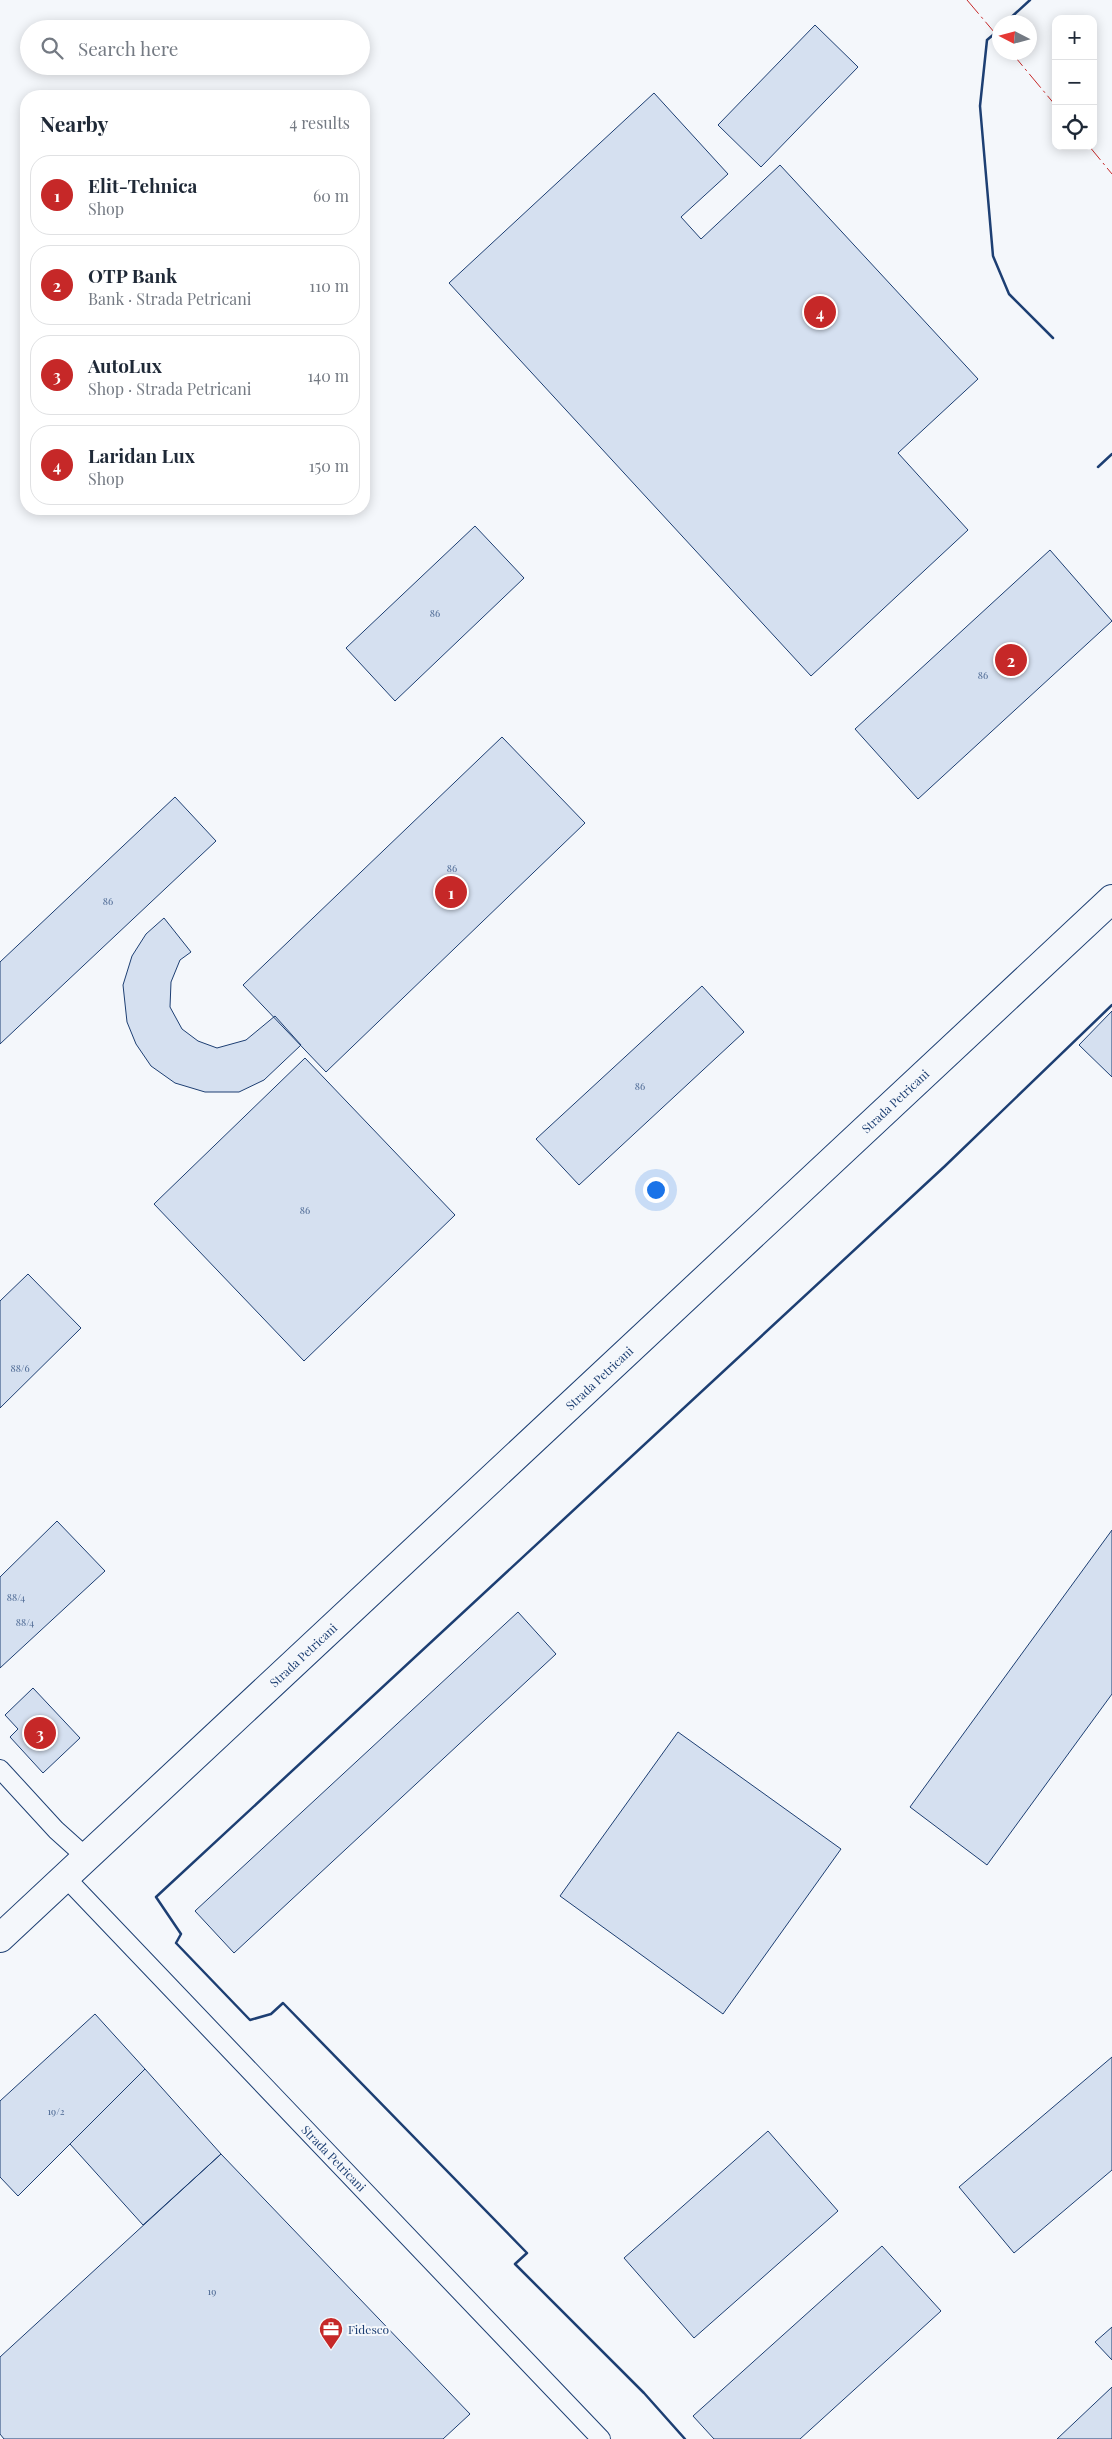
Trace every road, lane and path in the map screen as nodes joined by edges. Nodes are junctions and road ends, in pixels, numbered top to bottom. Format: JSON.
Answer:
{"nodes":[{"id":1,"x":1112,"y":899,"type":"edge"},
{"id":2,"x":0,"y":1769,"type":"edge"},
{"id":3,"x":86,"y":1857,"type":"junction"},
{"id":4,"x":66,"y":1878,"type":"junction"},
{"id":5,"x":0,"y":1938,"type":"edge"},
{"id":6,"x":601,"y":2439,"type":"edge"}],
"edges":[{"from":1,"to":3,"type":"main road","name":"Strada Petricani"},
{"from":2,"to":3,"type":"lane"},
{"from":3,"to":4,"type":"main road","name":"Strada Petricani"},
{"from":4,"to":5,"type":"main road","name":"Strada Petricani"},
{"from":4,"to":6,"type":"lane","name":"Strada Petricani"}]}
